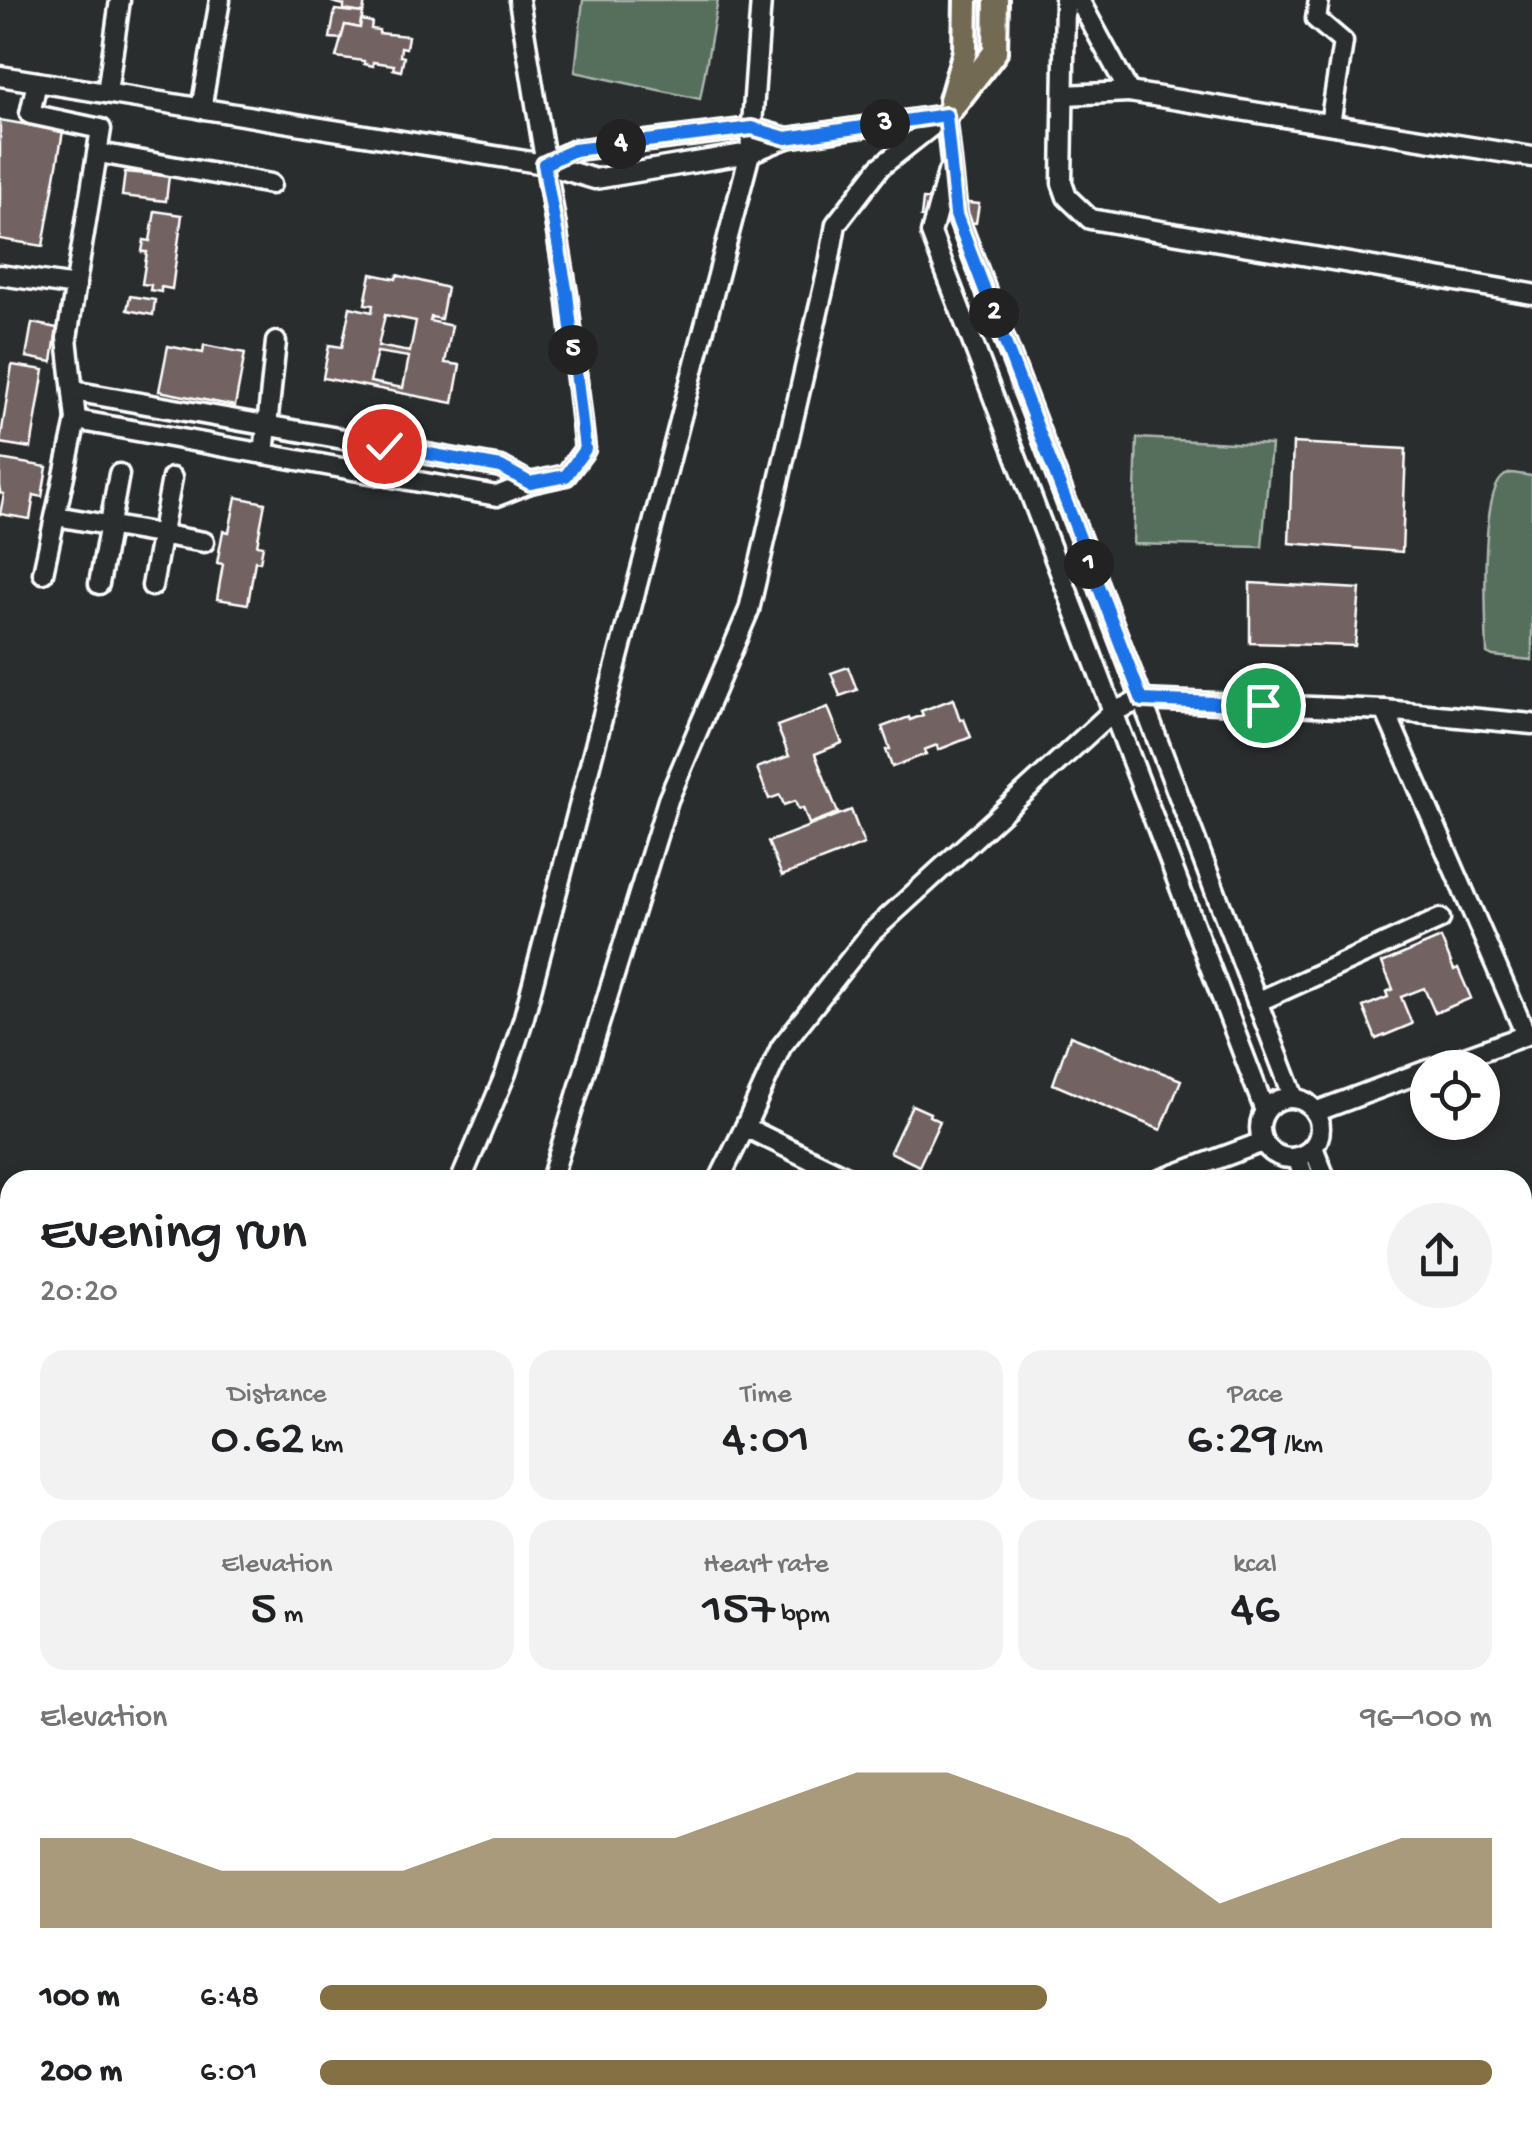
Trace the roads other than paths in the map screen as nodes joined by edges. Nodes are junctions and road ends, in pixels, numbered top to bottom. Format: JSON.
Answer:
{"nodes":[{"id":1,"x":120,"y":0,"type":"edge"},
{"id":2,"x":220,"y":0,"type":"edge"},
{"id":3,"x":519,"y":0,"type":"edge"},
{"id":4,"x":761,"y":0,"type":"edge"},
{"id":5,"x":966,"y":0,"type":"edge"},
{"id":6,"x":996,"y":0,"type":"edge"},
{"id":7,"x":1065,"y":0,"type":"edge"},
{"id":8,"x":1079,"y":0,"type":"edge"},
{"id":9,"x":1319,"y":0,"type":"edge"},
{"id":10,"x":0,"y":76,"type":"edge"},
{"id":11,"x":37,"y":82,"type":"junction"},
{"id":12,"x":1129,"y":92,"type":"junction"},
{"id":13,"x":107,"y":94,"type":"junction"},
{"id":14,"x":1064,"y":95,"type":"junction"},
{"id":15,"x":201,"y":109,"type":"junction"},
{"id":16,"x":946,"y":115,"type":"junction"},
{"id":17,"x":1330,"y":124,"type":"junction"},
{"id":18,"x":752,"y":128,"type":"junction"},
{"id":19,"x":786,"y":138,"type":"junction"},
{"id":20,"x":99,"y":153,"type":"junction"},
{"id":21,"x":750,"y":153,"type":"junction"},
{"id":22,"x":1532,"y":156,"type":"edge"},
{"id":23,"x":951,"y":162,"type":"junction"},
{"id":24,"x":544,"y":164,"type":"junction"},
{"id":25,"x":271,"y":184,"type":"dead end"},
{"id":26,"x":0,"y":275,"type":"edge"},
{"id":27,"x":76,"y":286,"type":"junction"},
{"id":28,"x":1532,"y":294,"type":"edge"},
{"id":29,"x":276,"y":342,"type":"dead end"},
{"id":30,"x":73,"y":392,"type":"junction"},
{"id":31,"x":76,"y":420,"type":"junction"},
{"id":32,"x":267,"y":426,"type":"junction"},
{"id":33,"x":264,"y":454,"type":"junction"},
{"id":34,"x":119,"y":474,"type":"dead end"},
{"id":35,"x":172,"y":478,"type":"dead end"},
{"id":36,"x":530,"y":483,"type":"junction"},
{"id":37,"x":56,"y":516,"type":"junction"},
{"id":38,"x":110,"y":525,"type":"junction"},
{"id":39,"x":161,"y":534,"type":"junction"},
{"id":40,"x":204,"y":542,"type":"dead end"},
{"id":41,"x":43,"y":574,"type":"dead end"},
{"id":42,"x":99,"y":584,"type":"dead end"},
{"id":43,"x":152,"y":586,"type":"dead end"},
{"id":44,"x":1142,"y":700,"type":"junction"},
{"id":45,"x":1385,"y":710,"type":"junction"},
{"id":46,"x":1112,"y":712,"type":"junction"},
{"id":47,"x":1532,"y":724,"type":"edge"},
{"id":48,"x":1440,"y":919,"type":"dead end"},
{"id":49,"x":1257,"y":1002,"type":"junction"},
{"id":50,"x":1529,"y":1034,"type":"edge"},
{"id":51,"x":1484,"y":1050,"type":"edge"},
{"id":52,"x":1410,"y":1077,"type":"edge"},
{"id":53,"x":1294,"y":1098,"type":"junction"},
{"id":54,"x":1265,"y":1111,"type":"junction"},
{"id":55,"x":1315,"y":1112,"type":"junction"},
{"id":56,"x":745,"y":1127,"type":"junction"},
{"id":57,"x":1263,"y":1142,"type":"junction"},
{"id":58,"x":1305,"y":1152,"type":"junction"},
{"id":59,"x":465,"y":1170,"type":"edge"},
{"id":60,"x":554,"y":1170,"type":"edge"},
{"id":61,"x":724,"y":1170,"type":"edge"},
{"id":62,"x":832,"y":1170,"type":"edge"},
{"id":63,"x":1187,"y":1170,"type":"edge"},
{"id":64,"x":1305,"y":1170,"type":"edge"},
{"id":65,"x":1318,"y":1170,"type":"edge"}],
"edges":[{"from":1,"to":13,"type":"lane"},
{"from":2,"to":15,"type":"lane"},
{"from":3,"to":24,"type":"lane"},
{"from":4,"to":18,"type":"lane"},
{"from":5,"to":16,"type":"main road"},
{"from":6,"to":16,"type":"main road"},
{"from":7,"to":14,"type":"lane"},
{"from":8,"to":12,"type":"lane"},
{"from":9,"to":17,"type":"lane"},
{"from":10,"to":11,"type":"lane"},
{"from":11,"to":13,"type":"lane"},
{"from":11,"to":20,"type":"lane"},
{"from":12,"to":14,"type":"lane"},
{"from":12,"to":17,"type":"lane"},
{"from":13,"to":15,"type":"lane"},
{"from":14,"to":28,"type":"lane"},
{"from":15,"to":24,"type":"lane"},
{"from":16,"to":19,"type":"lane"},
{"from":16,"to":23,"type":"lane"},
{"from":16,"to":60,"type":"lane"},
{"from":17,"to":22,"type":"lane"},
{"from":18,"to":19,"type":"lane"},
{"from":18,"to":21,"type":"lane"},
{"from":18,"to":24,"type":"lane"},
{"from":19,"to":21,"type":"lane"},
{"from":20,"to":25,"type":"lane"},
{"from":20,"to":27,"type":"lane"},
{"from":21,"to":24,"type":"lane"},
{"from":21,"to":59,"type":"lane"},
{"from":23,"to":44,"type":"lane"},
{"from":23,"to":46,"type":"lane"},
{"from":24,"to":36,"type":"lane"},
{"from":26,"to":27,"type":"lane"},
{"from":27,"to":30,"type":"lane"},
{"from":29,"to":32,"type":"lane"},
{"from":30,"to":31,"type":"lane"},
{"from":30,"to":32,"type":"lane"},
{"from":31,"to":33,"type":"lane"},
{"from":31,"to":37,"type":"lane"},
{"from":32,"to":33,"type":"lane"},
{"from":32,"to":36,"type":"lane"},
{"from":33,"to":36,"type":"lane"},
{"from":34,"to":38,"type":"lane"},
{"from":35,"to":39,"type":"lane"},
{"from":37,"to":38,"type":"lane"},
{"from":37,"to":41,"type":"lane"},
{"from":38,"to":39,"type":"lane"},
{"from":38,"to":42,"type":"lane"},
{"from":39,"to":40,"type":"lane"},
{"from":39,"to":43,"type":"lane"},
{"from":44,"to":45,"type":"lane"},
{"from":44,"to":46,"type":"lane"},
{"from":44,"to":49,"type":"lane"},
{"from":45,"to":47,"type":"lane"},
{"from":45,"to":50,"type":"lane"},
{"from":46,"to":54,"type":"lane"},
{"from":46,"to":56,"type":"lane"},
{"from":48,"to":49,"type":"lane"},
{"from":49,"to":53,"type":"lane"},
{"from":50,"to":51,"type":"lane"},
{"from":52,"to":55,"type":"lane"},
{"from":53,"to":54,"type":"lane"},
{"from":53,"to":55,"type":"lane"},
{"from":54,"to":57,"type":"lane"},
{"from":55,"to":58,"type":"lane"},
{"from":56,"to":61,"type":"lane"},
{"from":56,"to":62,"type":"lane"},
{"from":57,"to":58,"type":"lane"},
{"from":57,"to":63,"type":"lane"},
{"from":58,"to":64,"type":"lane"},
{"from":58,"to":65,"type":"lane"}]}
